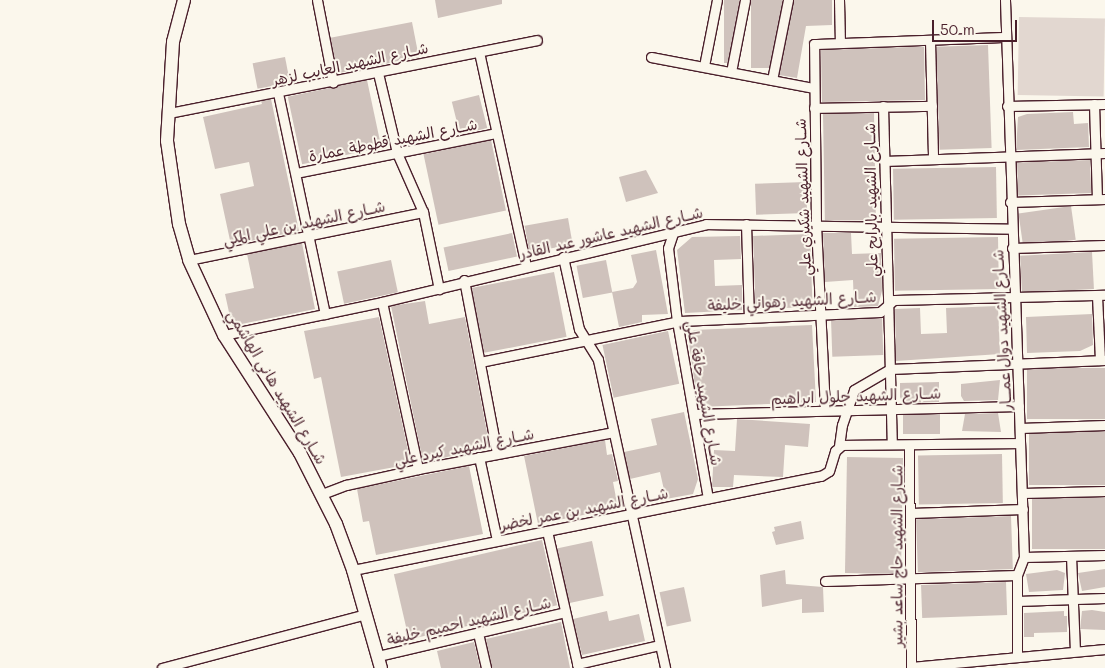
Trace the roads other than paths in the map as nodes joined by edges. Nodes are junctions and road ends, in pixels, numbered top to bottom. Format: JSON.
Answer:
{"nodes":[{"id":1,"x":184,"y":0,"type":"edge"},
{"id":2,"x":318,"y":0,"type":"edge"},
{"id":3,"x":717,"y":0,"type":"edge"},
{"id":4,"x":745,"y":0,"type":"edge"},
{"id":5,"x":788,"y":0,"type":"edge"},
{"id":6,"x":839,"y":0,"type":"edge"},
{"id":7,"x":1005,"y":0,"type":"edge"},
{"id":8,"x":1005,"y":37,"type":"junction"},
{"id":9,"x":537,"y":40,"type":"dead end"},
{"id":10,"x":930,"y":41,"type":"junction"},
{"id":11,"x":840,"y":43,"type":"junction"},
{"id":12,"x":479,"y":52,"type":"junction"},
{"id":13,"x":651,"y":57,"type":"dead end"},
{"id":14,"x":704,"y":66,"type":"junction"},
{"id":15,"x":731,"y":72,"type":"junction"},
{"id":16,"x":378,"y":73,"type":"junction"},
{"id":17,"x":772,"y":80,"type":"junction"},
{"id":18,"x":333,"y":82,"type":"junction"},
{"id":19,"x":814,"y":88,"type":"junction"},
{"id":20,"x":278,"y":93,"type":"junction"},
{"id":21,"x":1094,"y":104,"type":"junction"},
{"id":22,"x":1105,"y":104,"type":"edge"},
{"id":23,"x":883,"y":106,"type":"junction"},
{"id":24,"x":932,"y":106,"type":"junction"},
{"id":25,"x":1007,"y":106,"type":"junction"},
{"id":26,"x":814,"y":108,"type":"junction"},
{"id":27,"x":169,"y":113,"type":"junction"},
{"id":28,"x":496,"y":133,"type":"junction"},
{"id":29,"x":397,"y":153,"type":"junction"},
{"id":30,"x":1100,"y":153,"type":"edge"},
{"id":31,"x":1009,"y":156,"type":"junction"},
{"id":32,"x":933,"y":159,"type":"junction"},
{"id":33,"x":884,"y":161,"type":"junction"},
{"id":34,"x":296,"y":173,"type":"junction"},
{"id":35,"x":1101,"y":199,"type":"edge"},
{"id":36,"x":1010,"y":202,"type":"junction"},
{"id":37,"x":423,"y":212,"type":"junction"},
{"id":38,"x":746,"y":224,"type":"junction"},
{"id":39,"x":816,"y":225,"type":"junction"},
{"id":40,"x":886,"y":226,"type":"junction"},
{"id":41,"x":1011,"y":229,"type":"junction"},
{"id":42,"x":673,"y":233,"type":"junction"},
{"id":43,"x":309,"y":236,"type":"junction"},
{"id":44,"x":1105,"y":245,"type":"edge"},
{"id":45,"x":1012,"y":248,"type":"junction"},
{"id":46,"x":563,"y":257,"type":"junction"},
{"id":47,"x":189,"y":260,"type":"junction"},
{"id":48,"x":526,"y":266,"type":"junction"},
{"id":49,"x":464,"y":280,"type":"junction"},
{"id":50,"x":438,"y":289,"type":"junction"},
{"id":51,"x":1101,"y":296,"type":"edge"},
{"id":52,"x":1015,"y":298,"type":"junction"},
{"id":53,"x":382,"y":302,"type":"junction"},
{"id":54,"x":887,"y":308,"type":"junction"},
{"id":55,"x":325,"y":314,"type":"junction"},
{"id":56,"x":821,"y":315,"type":"junction"},
{"id":57,"x":749,"y":318,"type":"junction"},
{"id":58,"x":677,"y":321,"type":"junction"},
{"id":59,"x":224,"y":335,"type":"junction"},
{"id":60,"x":586,"y":340,"type":"junction"},
{"id":61,"x":1102,"y":360,"type":"edge"},
{"id":62,"x":480,"y":362,"type":"junction"},
{"id":63,"x":1018,"y":364,"type":"junction"},
{"id":64,"x":890,"y":369,"type":"junction"},
{"id":65,"x":1019,"y":406,"type":"junction"},
{"id":66,"x":891,"y":408,"type":"junction"},
{"id":67,"x":847,"y":409,"type":"junction"},
{"id":68,"x":825,"y":410,"type":"junction"},
{"id":69,"x":694,"y":414,"type":"junction"},
{"id":70,"x":1105,"y":425,"type":"edge"},
{"id":71,"x":1020,"y":428,"type":"junction"},
{"id":72,"x":613,"y":432,"type":"junction"},
{"id":73,"x":892,"y":443,"type":"junction"},
{"id":74,"x":1020,"y":443,"type":"junction"},
{"id":75,"x":910,"y":445,"type":"junction"},
{"id":76,"x":839,"y":446,"type":"junction"},
{"id":77,"x":496,"y":453,"type":"junction"},
{"id":78,"x":479,"y":457,"type":"junction"},
{"id":79,"x":418,"y":469,"type":"junction"},
{"id":80,"x":1105,"y":491,"type":"edge"},
{"id":81,"x":1022,"y":493,"type":"junction"},
{"id":82,"x":322,"y":494,"type":"junction"},
{"id":83,"x":708,"y":498,"type":"junction"},
{"id":84,"x":1023,"y":509,"type":"junction"},
{"id":85,"x":631,"y":513,"type":"junction"},
{"id":86,"x":911,"y":513,"type":"junction"},
{"id":87,"x":547,"y":531,"type":"junction"},
{"id":88,"x":496,"y":540,"type":"junction"},
{"id":89,"x":1105,"y":555,"type":"edge"},
{"id":90,"x":1071,"y":556,"type":"junction"},
{"id":91,"x":1024,"y":557,"type":"junction"},
{"id":92,"x":353,"y":570,"type":"junction"},
{"id":93,"x":1016,"y":575,"type":"junction"},
{"id":94,"x":912,"y":580,"type":"junction"},
{"id":95,"x":825,"y":581,"type":"dead end"},
{"id":96,"x":1105,"y":598,"type":"edge"},
{"id":97,"x":1073,"y":599,"type":"junction"},
{"id":98,"x":1017,"y":602,"type":"junction"},
{"id":99,"x":565,"y":612,"type":"junction"},
{"id":100,"x":366,"y":614,"type":"junction"},
{"id":101,"x":478,"y":633,"type":"junction"},
{"id":102,"x":659,"y":645,"type":"junction"},
{"id":103,"x":1105,"y":649,"type":"edge"},
{"id":104,"x":1075,"y":650,"type":"junction"},
{"id":105,"x":1017,"y":658,"type":"junction"},
{"id":106,"x":380,"y":662,"type":"edge"},
{"id":107,"x":578,"y":666,"type":"edge"},
{"id":108,"x":911,"y":667,"type":"edge"},
{"id":109,"x":162,"y":668,"type":"edge"},
{"id":110,"x":486,"y":668,"type":"edge"},
{"id":111,"x":665,"y":668,"type":"edge"}],
"edges":[{"from":1,"to":27,"type":"street","name":"شــارع الشهيد هاني الهاشمي"},
{"from":2,"to":18,"type":"street"},
{"from":3,"to":14,"type":"street"},
{"from":4,"to":15,"type":"street"},
{"from":5,"to":17,"type":"street"},
{"from":6,"to":11,"type":"street"},
{"from":7,"to":8,"type":"street","name":"شــارع الشهيد دوال عمـــار"},
{"from":8,"to":10,"type":"street"},
{"from":8,"to":25,"type":"street","name":"شــارع الشهيد دوال عمـــار"},
{"from":9,"to":12,"type":"street","name":"شــارع الشهيد العايب لزهر"},
{"from":10,"to":11,"type":"street"},
{"from":10,"to":24,"type":"street"},
{"from":11,"to":19,"type":"street","name":"شــارع الشهيد شكيري علي"},
{"from":12,"to":16,"type":"street","name":"شــارع الشهيد العايب لزهر"},
{"from":12,"to":28,"type":"street"},
{"from":13,"to":14,"type":"street"},
{"from":14,"to":15,"type":"street"},
{"from":15,"to":17,"type":"street"},
{"from":16,"to":18,"type":"street","name":"شــارع الشهيد العايب لزهر"},
{"from":16,"to":29,"type":"street"},
{"from":17,"to":19,"type":"street"},
{"from":18,"to":20,"type":"street","name":"شــارع الشهيد العايب لزهر"},
{"from":19,"to":26,"type":"street","name":"شــارع الشهيد شكيري علي"},
{"from":20,"to":27,"type":"street","name":"شــارع الشهيد العايب لزهر"},
{"from":20,"to":34,"type":"street"},
{"from":21,"to":22,"type":"street"},
{"from":21,"to":25,"type":"street"},
{"from":21,"to":30,"type":"street"},
{"from":23,"to":24,"type":"street"},
{"from":23,"to":26,"type":"street"},
{"from":23,"to":33,"type":"street","name":"شــارع الشهيد بالرابح علي"},
{"from":24,"to":32,"type":"street"},
{"from":25,"to":31,"type":"street","name":"شــارع الشهيد دوال عمـــار"},
{"from":26,"to":39,"type":"street","name":"شــارع الشهيد شكيري علي"},
{"from":27,"to":47,"type":"street","name":"شــارع الشهيد هاني الهاشمي"},
{"from":28,"to":29,"type":"street","name":"شــارع الشهيد قطوطة عمارة"},
{"from":28,"to":48,"type":"street"},
{"from":29,"to":34,"type":"street","name":"شــارع الشهيد قطوطة عمارة"},
{"from":29,"to":37,"type":"street"},
{"from":30,"to":31,"type":"street"},
{"from":30,"to":35,"type":"street"},
{"from":31,"to":32,"type":"street"},
{"from":31,"to":36,"type":"street","name":"شــارع الشهيد دوال عمـــار"},
{"from":32,"to":33,"type":"street"},
{"from":33,"to":40,"type":"street","name":"شــارع الشهيد بالرابح علي"},
{"from":34,"to":43,"type":"street"},
{"from":35,"to":36,"type":"street"},
{"from":36,"to":41,"type":"street","name":"شــارع الشهيد دوال عمـــار"},
{"from":37,"to":43,"type":"street","name":"شــارع الشهيد بن علي المكي"},
{"from":37,"to":50,"type":"street"},
{"from":38,"to":39,"type":"street","name":"شــارع الشهيد عاشور عبد القادر"},
{"from":38,"to":42,"type":"street","name":"شــارع الشهيد عاشور عبد القادر"},
{"from":38,"to":57,"type":"street"},
{"from":39,"to":40,"type":"street","name":"شــارع الشهيد عاشور عبد القادر"},
{"from":39,"to":56,"type":"street","name":"شــارع الشهيد شكيري علي"},
{"from":40,"to":41,"type":"street","name":"شــارع الشهيد عاشور عبد القادر"},
{"from":40,"to":54,"type":"street","name":"شــارع الشهيد بالرابح علي"},
{"from":41,"to":45,"type":"street","name":"شــارع الشهيد دوال عمـــار"},
{"from":42,"to":46,"type":"street","name":"شــارع الشهيد عاشور عبد القادر"},
{"from":42,"to":58,"type":"street","name":"شــارع الشهيد حاقة علي"},
{"from":43,"to":47,"type":"street","name":"شــارع الشهيد بن علي المكي"},
{"from":43,"to":55,"type":"street"},
{"from":44,"to":45,"type":"street"},
{"from":45,"to":52,"type":"street","name":"شــارع الشهيد دوال عمـــار"},
{"from":46,"to":48,"type":"street","name":"شــارع الشهيد عاشور عبد القادر"},
{"from":46,"to":60,"type":"street"},
{"from":47,"to":59,"type":"street","name":"شــارع الشهيد هاني الهاشمي"},
{"from":48,"to":49,"type":"street","name":"شــارع الشهيد عاشور عبد القادر"},
{"from":49,"to":50,"type":"street","name":"شــارع الشهيد عاشور عبد القادر"},
{"from":49,"to":62,"type":"street"},
{"from":50,"to":53,"type":"street","name":"شــارع الشهيد عاشور عبد القادر"},
{"from":51,"to":52,"type":"street","name":"شــارع الشهيد زهواني خليفة"},
{"from":51,"to":61,"type":"street"},
{"from":52,"to":54,"type":"street","name":"شــارع الشهيد زهواني خليفة"},
{"from":52,"to":63,"type":"street","name":"شــارع الشهيد دوال عمـــار"},
{"from":53,"to":55,"type":"street","name":"شــارع الشهيد عاشور عبد القادر"},
{"from":53,"to":79,"type":"street"},
{"from":54,"to":56,"type":"street","name":"شــارع الشهيد زهواني خليفة"},
{"from":54,"to":64,"type":"street","name":"شــارع الشهيد بالرابح علي"},
{"from":55,"to":59,"type":"street","name":"شــارع الشهيد عاشور عبد القادر"},
{"from":56,"to":57,"type":"street","name":"شــارع الشهيد زهواني خليفة"},
{"from":56,"to":68,"type":"street","name":"شــارع الشهيد شكيري علي"},
{"from":57,"to":58,"type":"street","name":"شــارع الشهيد زهواني خليفة"},
{"from":58,"to":60,"type":"street","name":"شــارع الشهيد زهواني خليفة"},
{"from":58,"to":69,"type":"street","name":"شــارع الشهيد حاقة علي"},
{"from":59,"to":82,"type":"street","name":"شــارع الشهيد هاني الهاشمي"},
{"from":60,"to":62,"type":"street","name":"شــارع الشهيد زهواني خليفة"},
{"from":60,"to":72,"type":"street"},
{"from":61,"to":63,"type":"street"},
{"from":62,"to":77,"type":"street"},
{"from":63,"to":64,"type":"street"},
{"from":63,"to":65,"type":"street","name":"شــارع الشهيد دوال عمـــار"},
{"from":64,"to":66,"type":"street","name":"شــارع الشهيد بالرابح علي"},
{"from":64,"to":67,"type":"street"},
{"from":65,"to":66,"type":"street","name":"شــارع الشهيد جلول ابراهيم"},
{"from":65,"to":71,"type":"street","name":"شــارع الشهيد دوال عمـــار"},
{"from":66,"to":67,"type":"street","name":"شــارع الشهيد جلول ابراهيم"},
{"from":66,"to":73,"type":"street","name":"شــارع الشهيد بالرابح علي"},
{"from":67,"to":68,"type":"street","name":"شــارع الشهيد جلول ابراهيم"},
{"from":67,"to":76,"type":"street"},
{"from":68,"to":69,"type":"street","name":"شــارع الشهيد جلول ابراهيم"},
{"from":69,"to":83,"type":"street","name":"شــارع الشهيد حاقة علي"},
{"from":70,"to":71,"type":"street"},
{"from":71,"to":74,"type":"street","name":"شــارع الشهيد دوال عمـــار"},
{"from":72,"to":77,"type":"street","name":"شــارع الشهيد كيرد علي"},
{"from":72,"to":85,"type":"street"},
{"from":73,"to":75,"type":"street"},
{"from":73,"to":76,"type":"street"},
{"from":74,"to":75,"type":"street"},
{"from":74,"to":81,"type":"street","name":"شــارع الشهيد دوال عمـــار"},
{"from":75,"to":86,"type":"street","name":"شــارع الشهيد حاج ساعد بشير"},
{"from":76,"to":83,"type":"street","name":"شــارع الشهيد بن عمر لخضر"},
{"from":77,"to":78,"type":"street","name":"شــارع الشهيد كيرد علي"},
{"from":78,"to":79,"type":"street","name":"شــارع الشهيد كيرد علي"},
{"from":78,"to":88,"type":"street"},
{"from":79,"to":82,"type":"street","name":"شــارع الشهيد كيرد علي"},
{"from":80,"to":81,"type":"street"},
{"from":81,"to":84,"type":"street","name":"شــارع الشهيد دوال عمـــار"},
{"from":82,"to":92,"type":"street","name":"شــارع الشهيد هاني الهاشمي"},
{"from":83,"to":85,"type":"street","name":"شــارع الشهيد بن عمر لخضر"},
{"from":84,"to":86,"type":"street"},
{"from":84,"to":91,"type":"street","name":"شــارع الشهيد دوال عمـــار"},
{"from":85,"to":87,"type":"street","name":"شــارع الشهيد بن عمر لخضر"},
{"from":85,"to":102,"type":"street"},
{"from":86,"to":94,"type":"street","name":"شــارع الشهيد حاج ساعد بشير"},
{"from":87,"to":88,"type":"street","name":"شــارع الشهيد بن عمر لخضر"},
{"from":87,"to":99,"type":"street"},
{"from":88,"to":92,"type":"street","name":"شــارع الشهيد بن عمر لخضر"},
{"from":89,"to":90,"type":"street"},
{"from":90,"to":91,"type":"street"},
{"from":90,"to":97,"type":"street"},
{"from":91,"to":93,"type":"street","name":"شــارع الشهيد دوال عمـــار"},
{"from":92,"to":100,"type":"street","name":"شــارع الشهيد هاني الهاشمي"},
{"from":93,"to":94,"type":"street"},
{"from":93,"to":98,"type":"street","name":"شــارع الشهيد دوال عمـــار"},
{"from":94,"to":95,"type":"street"},
{"from":94,"to":108,"type":"street","name":"شــارع الشهيد حاج ساعد بشير"},
{"from":96,"to":97,"type":"street"},
{"from":97,"to":98,"type":"street"},
{"from":97,"to":104,"type":"street"},
{"from":98,"to":105,"type":"street","name":"شــارع الشهيد دوال عمـــار"},
{"from":99,"to":101,"type":"street","name":"شــارع الشهيد احميم خليفة"},
{"from":99,"to":107,"type":"street"},
{"from":100,"to":106,"type":"street","name":"شــارع الشهيد هاني الهاشمي"},
{"from":100,"to":109,"type":"street"},
{"from":101,"to":106,"type":"street","name":"شــارع الشهيد احميم خليفة"},
{"from":101,"to":110,"type":"street"},
{"from":102,"to":107,"type":"street"},
{"from":102,"to":111,"type":"street"},
{"from":103,"to":104,"type":"street"},
{"from":104,"to":105,"type":"street"},
{"from":105,"to":108,"type":"street"}]}
